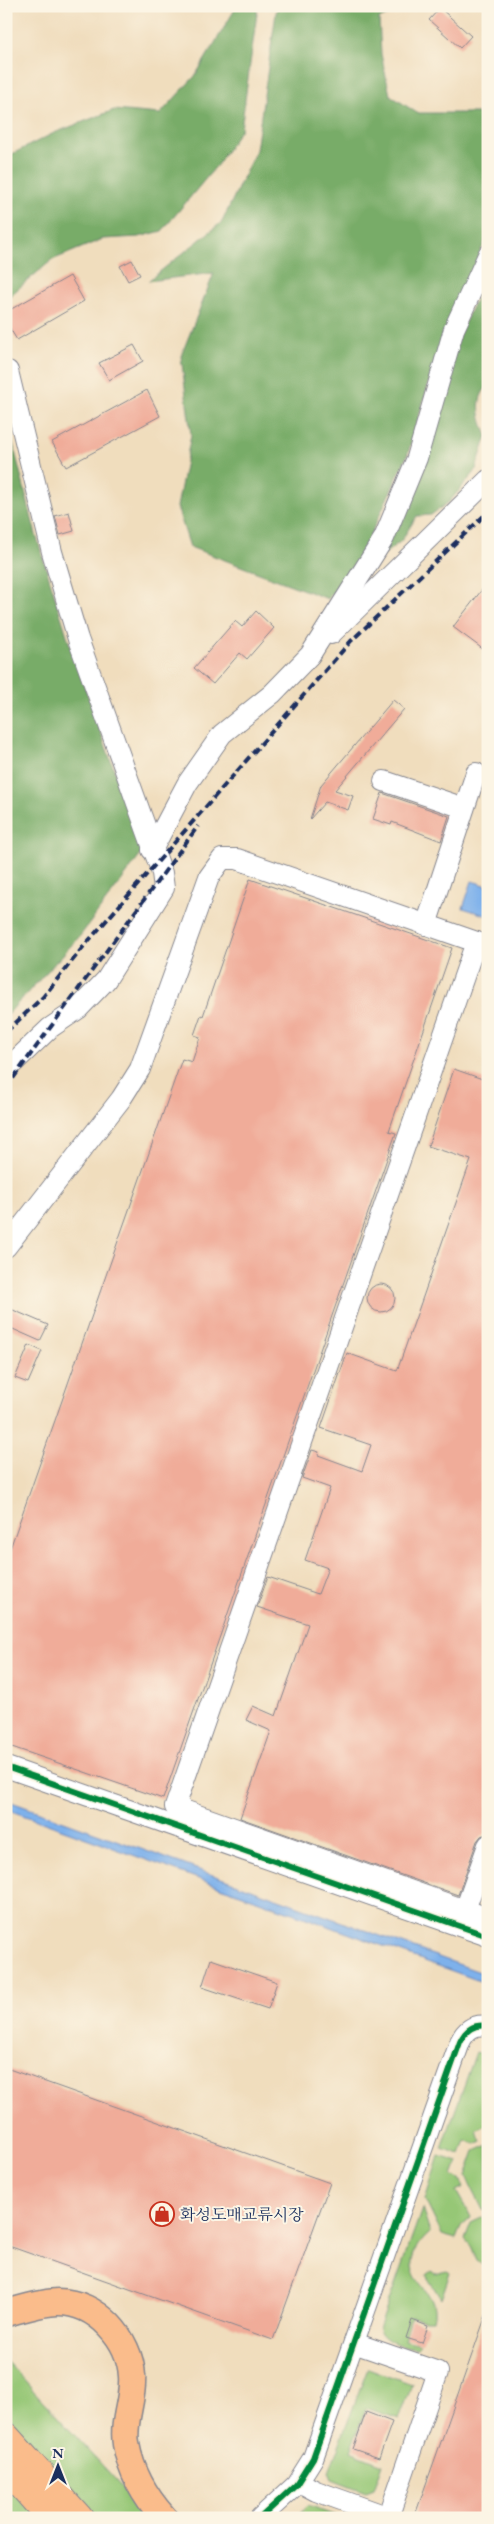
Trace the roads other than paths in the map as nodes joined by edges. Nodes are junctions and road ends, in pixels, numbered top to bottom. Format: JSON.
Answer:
{"nodes":[{"id":1,"x":488,"y":255,"type":"edge"},
{"id":2,"x":8,"y":371,"type":"dead end"},
{"id":3,"x":488,"y":480,"type":"edge"},
{"id":4,"x":310,"y":654,"type":"junction"},
{"id":5,"x":476,"y":773,"type":"dead end"},
{"id":6,"x":384,"y":781,"type":"dead end"},
{"id":7,"x":464,"y":808,"type":"junction"},
{"id":8,"x":152,"y":850,"type":"junction"},
{"id":9,"x":428,"y":916,"type":"junction"},
{"id":10,"x":482,"y":944,"type":"edge"},
{"id":11,"x":6,"y":1070,"type":"edge"},
{"id":12,"x":6,"y":1247,"type":"edge"},
{"id":13,"x":6,"y":1767,"type":"edge"},
{"id":14,"x":488,"y":1845,"type":"edge"},
{"id":15,"x":465,"y":1910,"type":"junction"},
{"id":16,"x":488,"y":1918,"type":"edge"},
{"id":17,"x":488,"y":1936,"type":"edge"},
{"id":18,"x":488,"y":2026,"type":"edge"},
{"id":19,"x":33,"y":2307,"type":"junction"},
{"id":20,"x":6,"y":2313,"type":"edge"},
{"id":21,"x":6,"y":2330,"type":"edge"},
{"id":22,"x":354,"y":2344,"type":"junction"},
{"id":23,"x":6,"y":2437,"type":"edge"},
{"id":24,"x":6,"y":2467,"type":"edge"},
{"id":25,"x":299,"y":2482,"type":"junction"},
{"id":26,"x":388,"y":2517,"type":"edge"},
{"id":27,"x":51,"y":2518,"type":"edge"},
{"id":28,"x":79,"y":2518,"type":"edge"},
{"id":29,"x":164,"y":2518,"type":"edge"},
{"id":30,"x":260,"y":2518,"type":"edge"}],
"edges":[{"from":1,"to":4,"type":"street"},
{"from":2,"to":8,"type":"street"},
{"from":3,"to":4,"type":"street"},
{"from":4,"to":8,"type":"street"},
{"from":5,"to":7,"type":"street"},
{"from":6,"to":7,"type":"street"},
{"from":7,"to":9,"type":"street"},
{"from":8,"to":11,"type":"street"},
{"from":9,"to":10,"type":"street"},
{"from":9,"to":12,"type":"street"},
{"from":10,"to":15,"type":"street"},
{"from":13,"to":17,"type":"street"},
{"from":14,"to":15,"type":"street"},
{"from":15,"to":16,"type":"street"},
{"from":18,"to":22,"type":"street"},
{"from":19,"to":20,"type":"main road"},
{"from":19,"to":21,"type":"main road"},
{"from":19,"to":29,"type":"main road"},
{"from":22,"to":25,"type":"street"},
{"from":22,"to":26,"type":"street"},
{"from":23,"to":28,"type":"highway"},
{"from":24,"to":27,"type":"highway"},
{"from":25,"to":26,"type":"street"},
{"from":25,"to":30,"type":"street"}]}
